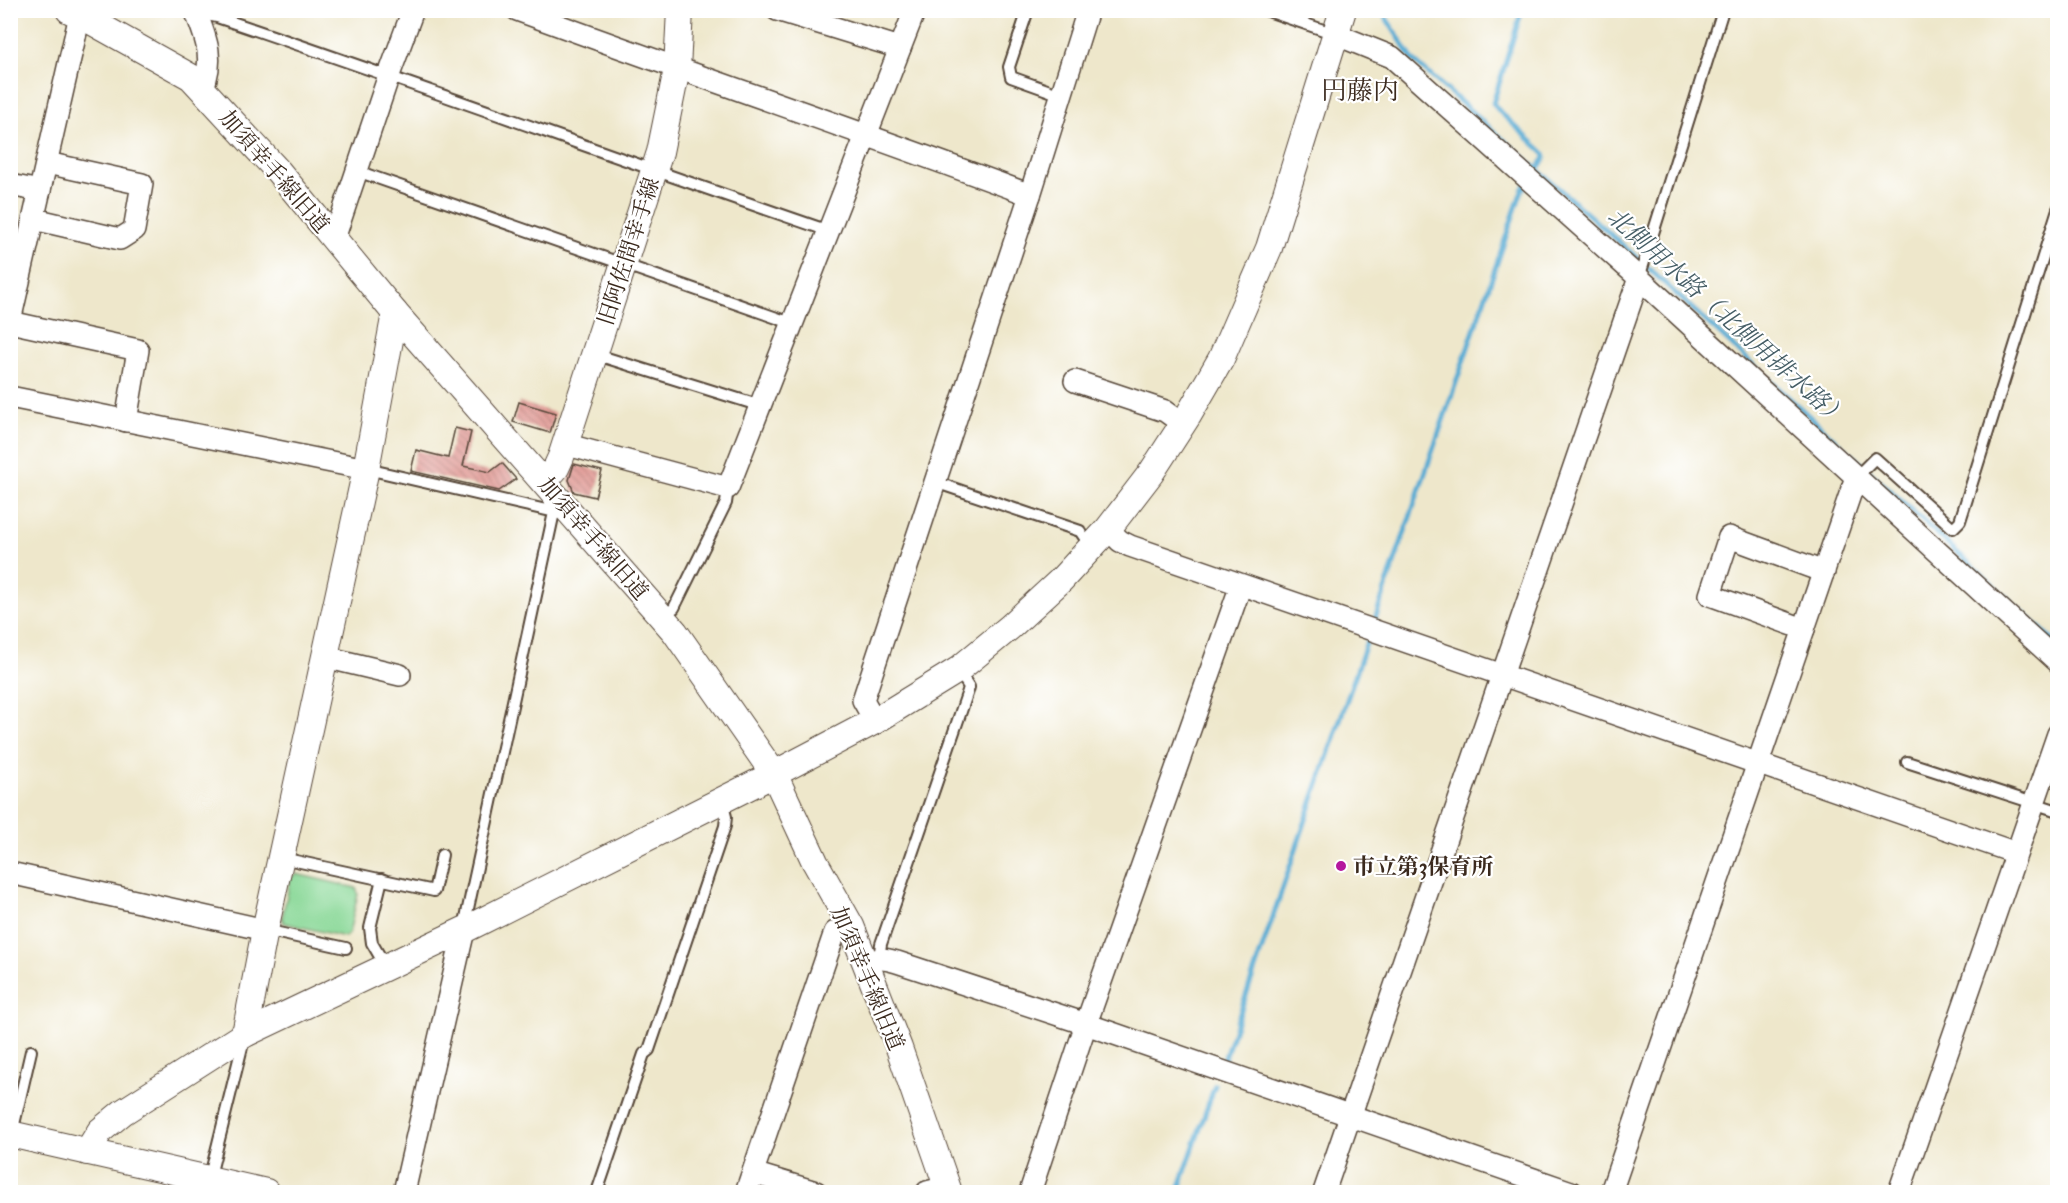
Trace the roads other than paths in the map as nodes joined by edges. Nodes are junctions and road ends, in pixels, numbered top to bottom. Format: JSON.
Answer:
{"nodes":[{"id":1,"x":413,"y":10,"type":"edge"},
{"id":2,"x":517,"y":10,"type":"edge"},
{"id":3,"x":680,"y":10,"type":"edge"},
{"id":4,"x":777,"y":10,"type":"edge"},
{"id":5,"x":915,"y":10,"type":"edge"},
{"id":6,"x":1028,"y":10,"type":"edge"},
{"id":7,"x":1088,"y":10,"type":"edge"},
{"id":8,"x":1265,"y":10,"type":"edge"},
{"id":9,"x":1723,"y":10,"type":"edge"},
{"id":10,"x":75,"y":13,"type":"edge"},
{"id":11,"x":196,"y":14,"type":"edge"},
{"id":12,"x":1339,"y":22,"type":"edge"},
{"id":13,"x":900,"y":48,"type":"junction"},
{"id":14,"x":677,"y":69,"type":"junction"},
{"id":15,"x":389,"y":75,"type":"junction"},
{"id":16,"x":202,"y":90,"type":"junction"},
{"id":17,"x":1061,"y":95,"type":"junction"},
{"id":18,"x":868,"y":134,"type":"junction"},
{"id":19,"x":46,"y":163,"type":"junction"},
{"id":20,"x":357,"y":171,"type":"junction"},
{"id":21,"x":655,"y":172,"type":"junction"},
{"id":22,"x":10,"y":185,"type":"edge"},
{"id":23,"x":40,"y":191,"type":"junction"},
{"id":24,"x":1030,"y":195,"type":"junction"},
{"id":25,"x":2058,"y":210,"type":"edge"},
{"id":26,"x":33,"y":219,"type":"junction"},
{"id":27,"x":829,"y":231,"type":"junction"},
{"id":28,"x":334,"y":238,"type":"junction"},
{"id":29,"x":623,"y":265,"type":"junction"},
{"id":30,"x":1639,"y":278,"type":"junction"},
{"id":31,"x":15,"y":279,"type":"edge"},
{"id":32,"x":395,"y":313,"type":"junction"},
{"id":33,"x":10,"y":321,"type":"edge"},
{"id":34,"x":794,"y":324,"type":"junction"},
{"id":35,"x":594,"y":354,"type":"junction"},
{"id":36,"x":1074,"y":381,"type":"dead end"},
{"id":37,"x":10,"y":397,"type":"edge"},
{"id":38,"x":761,"y":406,"type":"junction"},
{"id":39,"x":126,"y":421,"type":"junction"},
{"id":40,"x":1183,"y":424,"type":"junction"},
{"id":41,"x":564,"y":444,"type":"junction"},
{"id":42,"x":366,"y":469,"type":"junction"},
{"id":43,"x":1863,"y":470,"type":"junction"},
{"id":44,"x":544,"y":482,"type":"junction"},
{"id":45,"x":935,"y":482,"type":"junction"},
{"id":46,"x":728,"y":488,"type":"junction"},
{"id":47,"x":559,"y":508,"type":"junction"},
{"id":48,"x":1099,"y":538,"type":"junction"},
{"id":49,"x":1824,"y":572,"type":"junction"},
{"id":50,"x":1242,"y":585,"type":"junction"},
{"id":51,"x":662,"y":618,"type":"junction"},
{"id":52,"x":1804,"y":629,"type":"junction"},
{"id":53,"x":325,"y":657,"type":"junction"},
{"id":54,"x":2058,"y":662,"type":"edge"},
{"id":55,"x":958,"y":670,"type":"junction"},
{"id":56,"x":400,"y":675,"type":"dead end"},
{"id":57,"x":1503,"y":676,"type":"junction"},
{"id":58,"x":875,"y":721,"type":"junction"},
{"id":59,"x":2058,"y":734,"type":"edge"},
{"id":60,"x":1907,"y":762,"type":"dead end"},
{"id":61,"x":1758,"y":763,"type":"junction"},
{"id":62,"x":774,"y":774,"type":"junction"},
{"id":63,"x":722,"y":800,"type":"junction"},
{"id":64,"x":2033,"y":803,"type":"junction"},
{"id":65,"x":2058,"y":811,"type":"edge"},
{"id":66,"x":2016,"y":853,"type":"junction"},
{"id":67,"x":442,"y":855,"type":"dead end"},
{"id":68,"x":282,"y":858,"type":"junction"},
{"id":69,"x":10,"y":873,"type":"edge"},
{"id":70,"x":382,"y":879,"type":"junction"},
{"id":71,"x":850,"y":926,"type":"junction"},
{"id":72,"x":266,"y":930,"type":"junction"},
{"id":73,"x":464,"y":930,"type":"junction"},
{"id":74,"x":346,"y":948,"type":"dead end"},
{"id":75,"x":873,"y":962,"type":"junction"},
{"id":76,"x":386,"y":967,"type":"junction"},
{"id":77,"x":1086,"y":1024,"type":"junction"},
{"id":78,"x":245,"y":1034,"type":"junction"},
{"id":79,"x":30,"y":1051,"type":"dead end"},
{"id":80,"x":1350,"y":1116,"type":"junction"},
{"id":81,"x":11,"y":1134,"type":"edge"},
{"id":82,"x":87,"y":1152,"type":"junction"},
{"id":83,"x":749,"y":1183,"type":"edge"},
{"id":84,"x":207,"y":1186,"type":"edge"},
{"id":85,"x":941,"y":1191,"type":"edge"},
{"id":86,"x":266,"y":1192,"type":"edge"},
{"id":87,"x":404,"y":1192,"type":"edge"},
{"id":88,"x":597,"y":1192,"type":"edge"},
{"id":89,"x":816,"y":1192,"type":"edge"},
{"id":90,"x":1030,"y":1192,"type":"edge"},
{"id":91,"x":1324,"y":1192,"type":"edge"},
{"id":92,"x":1571,"y":1192,"type":"edge"},
{"id":93,"x":1611,"y":1192,"type":"edge"},
{"id":94,"x":1899,"y":1192,"type":"edge"}],
"edges":[{"from":1,"to":15,"type":"street"},
{"from":2,"to":14,"type":"street"},
{"from":3,"to":14,"type":"street","name":"旧阿佐間幸手線"},
{"from":4,"to":13,"type":"street"},
{"from":5,"to":13,"type":"street"},
{"from":6,"to":17,"type":"lane"},
{"from":7,"to":17,"type":"street"},
{"from":8,"to":12,"type":"lane"},
{"from":9,"to":30,"type":"lane"},
{"from":10,"to":16,"type":"street","name":"加須幸手線旧道"},
{"from":10,"to":19,"type":"street"},
{"from":11,"to":15,"type":"lane"},
{"from":11,"to":16,"type":"street"},
{"from":12,"to":30,"type":"street"},
{"from":12,"to":40,"type":"street"},
{"from":13,"to":18,"type":"street"},
{"from":14,"to":18,"type":"street"},
{"from":14,"to":21,"type":"street","name":"旧阿佐間幸手線"},
{"from":15,"to":20,"type":"street"},
{"from":15,"to":21,"type":"lane"},
{"from":16,"to":28,"type":"street","name":"加須幸手線旧道"},
{"from":17,"to":24,"type":"street"},
{"from":18,"to":24,"type":"street"},
{"from":18,"to":27,"type":"street"},
{"from":19,"to":23,"type":"street"},
{"from":19,"to":26,"type":"street"},
{"from":20,"to":28,"type":"street"},
{"from":20,"to":29,"type":"lane"},
{"from":21,"to":27,"type":"lane"},
{"from":21,"to":29,"type":"street","name":"旧阿佐間幸手線"},
{"from":22,"to":23,"type":"street"},
{"from":23,"to":26,"type":"street"},
{"from":24,"to":45,"type":"street"},
{"from":25,"to":43,"type":"lane"},
{"from":26,"to":31,"type":"street"},
{"from":27,"to":34,"type":"street"},
{"from":28,"to":32,"type":"street","name":"加須幸手線旧道"},
{"from":29,"to":34,"type":"lane"},
{"from":29,"to":35,"type":"street","name":"旧阿佐間幸手線"},
{"from":30,"to":43,"type":"street"},
{"from":30,"to":57,"type":"street"},
{"from":31,"to":33,"type":"street"},
{"from":32,"to":42,"type":"street"},
{"from":32,"to":44,"type":"street","name":"加須幸手線旧道"},
{"from":33,"to":39,"type":"street"},
{"from":34,"to":38,"type":"street"},
{"from":35,"to":38,"type":"lane"},
{"from":35,"to":41,"type":"street","name":"旧阿佐間幸手線"},
{"from":36,"to":40,"type":"street"},
{"from":37,"to":39,"type":"street"},
{"from":38,"to":46,"type":"street"},
{"from":39,"to":42,"type":"street"},
{"from":40,"to":48,"type":"street"},
{"from":41,"to":44,"type":"street","name":"旧阿佐間幸手線"},
{"from":41,"to":46,"type":"street"},
{"from":42,"to":47,"type":"lane"},
{"from":42,"to":53,"type":"street"},
{"from":43,"to":49,"type":"street"},
{"from":43,"to":54,"type":"street"},
{"from":44,"to":47,"type":"street","name":"加須幸手線旧道"},
{"from":45,"to":48,"type":"lane"},
{"from":45,"to":58,"type":"street"},
{"from":46,"to":51,"type":"lane"},
{"from":47,"to":51,"type":"street","name":"加須幸手線旧道"},
{"from":47,"to":73,"type":"lane"},
{"from":48,"to":50,"type":"street"},
{"from":48,"to":55,"type":"street"},
{"from":49,"to":52,"type":"street"},
{"from":49,"to":52,"type":"street"},
{"from":50,"to":57,"type":"street"},
{"from":50,"to":77,"type":"street"},
{"from":51,"to":62,"type":"street","name":"加須幸手線旧道"},
{"from":52,"to":61,"type":"street"},
{"from":53,"to":56,"type":"street"},
{"from":53,"to":68,"type":"street"},
{"from":55,"to":58,"type":"street"},
{"from":55,"to":75,"type":"lane"},
{"from":57,"to":61,"type":"street"},
{"from":57,"to":80,"type":"street"},
{"from":58,"to":62,"type":"street"},
{"from":59,"to":64,"type":"street"},
{"from":60,"to":64,"type":"lane"},
{"from":61,"to":66,"type":"street"},
{"from":61,"to":93,"type":"street"},
{"from":62,"to":63,"type":"street"},
{"from":62,"to":71,"type":"street","name":"加須幸手線旧道"},
{"from":63,"to":73,"type":"street"},
{"from":63,"to":88,"type":"lane"},
{"from":64,"to":65,"type":"lane"},
{"from":64,"to":66,"type":"street"},
{"from":66,"to":94,"type":"street"},
{"from":67,"to":70,"type":"lane"},
{"from":68,"to":70,"type":"lane"},
{"from":68,"to":72,"type":"street"},
{"from":69,"to":72,"type":"street"},
{"from":70,"to":76,"type":"lane"},
{"from":71,"to":75,"type":"street","name":"加須幸手線旧道"},
{"from":71,"to":83,"type":"street"},
{"from":72,"to":74,"type":"lane"},
{"from":72,"to":78,"type":"street"},
{"from":73,"to":76,"type":"street"},
{"from":73,"to":87,"type":"street"},
{"from":75,"to":77,"type":"street"},
{"from":75,"to":85,"type":"street","name":"加須幸手線旧道"},
{"from":76,"to":78,"type":"street"},
{"from":77,"to":80,"type":"street"},
{"from":77,"to":90,"type":"street"},
{"from":78,"to":82,"type":"street"},
{"from":78,"to":84,"type":"lane"},
{"from":79,"to":81,"type":"lane"},
{"from":80,"to":91,"type":"street"},
{"from":80,"to":92,"type":"street"},
{"from":81,"to":82,"type":"street"},
{"from":82,"to":84,"type":"street"},
{"from":83,"to":89,"type":"street"},
{"from":84,"to":86,"type":"street"}]}
